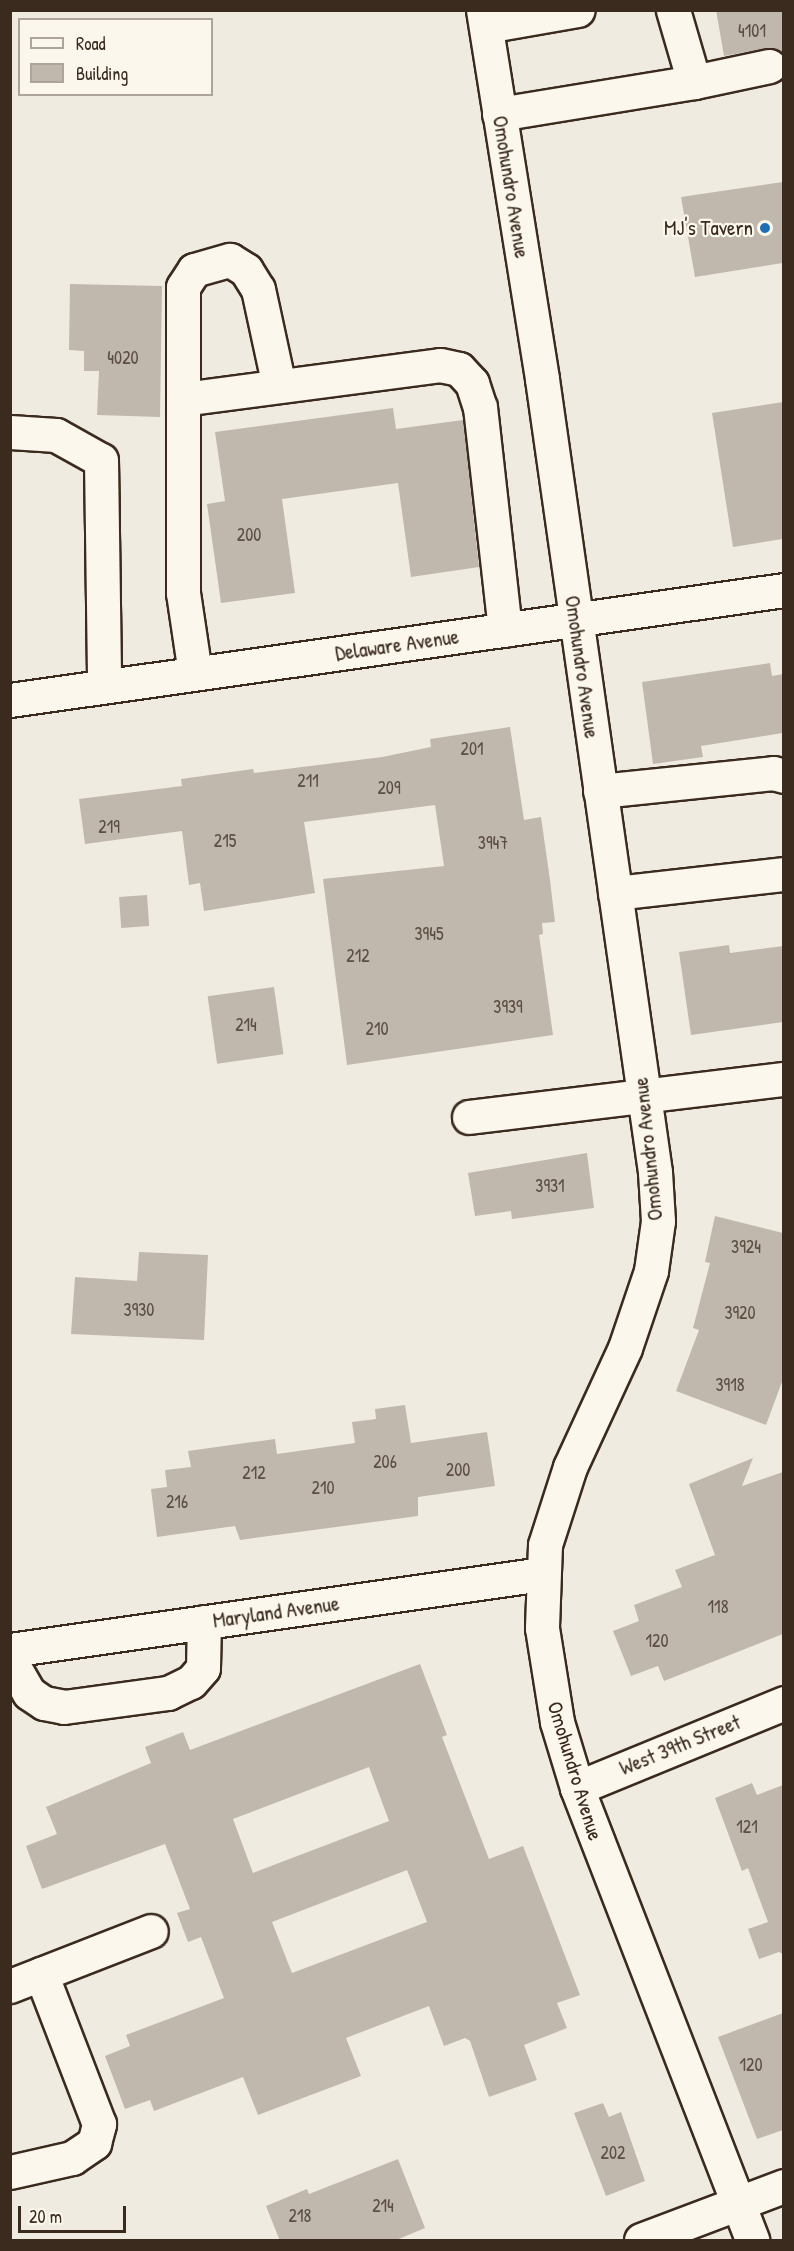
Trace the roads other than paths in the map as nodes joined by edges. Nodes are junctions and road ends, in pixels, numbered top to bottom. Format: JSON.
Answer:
{"nodes":[{"id":1,"x":578,"y":10,"type":"edge"},
{"id":2,"x":673,"y":10,"type":"edge"},
{"id":3,"x":484,"y":18,"type":"edge"},
{"id":4,"x":768,"y":66,"type":"dead end"},
{"id":5,"x":694,"y":82,"type":"junction"},
{"id":6,"x":499,"y":114,"type":"junction"},
{"id":7,"x":279,"y":386,"type":"junction"},
{"id":8,"x":183,"y":399,"type":"junction"},
{"id":9,"x":10,"y":432,"type":"edge"},
{"id":10,"x":783,"y":590,"type":"edge"},
{"id":11,"x":576,"y":620,"type":"junction"},
{"id":12,"x":505,"y":630,"type":"junction"},
{"id":13,"x":195,"y":673,"type":"junction"},
{"id":14,"x":104,"y":686,"type":"junction"},
{"id":15,"x":10,"y":700,"type":"edge"},
{"id":16,"x":783,"y":776,"type":"edge"},
{"id":17,"x":600,"y":791,"type":"junction"},
{"id":18,"x":783,"y":874,"type":"edge"},
{"id":19,"x":615,"y":892,"type":"junction"},
{"id":20,"x":783,"y":1079,"type":"edge"},
{"id":21,"x":645,"y":1098,"type":"junction"},
{"id":22,"x":469,"y":1117,"type":"dead end"},
{"id":23,"x":542,"y":1574,"type":"junction"},
{"id":24,"x":204,"y":1622,"type":"junction"},
{"id":25,"x":10,"y":1650,"type":"edge"},
{"id":26,"x":10,"y":1660,"type":"edge"},
{"id":27,"x":783,"y":1703,"type":"edge"},
{"id":28,"x":577,"y":1788,"type":"junction"},
{"id":29,"x":151,"y":1932,"type":"dead end"},
{"id":30,"x":41,"y":1974,"type":"junction"},
{"id":31,"x":10,"y":1986,"type":"edge"},
{"id":32,"x":10,"y":2172,"type":"edge"},
{"id":33,"x":783,"y":2186,"type":"edge"},
{"id":34,"x":738,"y":2205,"type":"junction"},
{"id":35,"x":641,"y":2241,"type":"edge"},
{"id":36,"x":752,"y":2241,"type":"edge"}],
"edges":[{"from":1,"to":3,"type":"street"},
{"from":2,"to":5,"type":"street"},
{"from":3,"to":6,"type":"street","name":"Omohundro Avenue"},
{"from":4,"to":5,"type":"street"},
{"from":5,"to":6,"type":"street"},
{"from":6,"to":11,"type":"street","name":"Omohundro Avenue"},
{"from":7,"to":8,"type":"street"},
{"from":7,"to":8,"type":"street"},
{"from":7,"to":12,"type":"street"},
{"from":8,"to":13,"type":"street"},
{"from":9,"to":14,"type":"street"},
{"from":10,"to":11,"type":"street","name":"Delaware Avenue"},
{"from":11,"to":12,"type":"street","name":"Delaware Avenue"},
{"from":11,"to":17,"type":"street","name":"Omohundro Avenue"},
{"from":12,"to":13,"type":"street","name":"Delaware Avenue"},
{"from":13,"to":14,"type":"street","name":"Delaware Avenue"},
{"from":14,"to":15,"type":"street","name":"Delaware Avenue"},
{"from":16,"to":17,"type":"street"},
{"from":17,"to":19,"type":"street","name":"Omohundro Avenue"},
{"from":18,"to":19,"type":"street"},
{"from":19,"to":21,"type":"street","name":"Omohundro Avenue"},
{"from":20,"to":21,"type":"street"},
{"from":21,"to":22,"type":"street"},
{"from":21,"to":23,"type":"street","name":"Omohundro Avenue"},
{"from":23,"to":24,"type":"street","name":"Maryland Avenue"},
{"from":23,"to":28,"type":"street","name":"Omohundro Avenue"},
{"from":24,"to":25,"type":"street","name":"Maryland Avenue"},
{"from":24,"to":26,"type":"street"},
{"from":27,"to":28,"type":"street","name":"West 39th Street"},
{"from":28,"to":34,"type":"street","name":"Omohundro Avenue"},
{"from":29,"to":30,"type":"street"},
{"from":30,"to":31,"type":"street"},
{"from":30,"to":32,"type":"street"},
{"from":33,"to":34,"type":"street"},
{"from":34,"to":35,"type":"street"},
{"from":34,"to":36,"type":"street","name":"Omohundro Avenue"}]}
